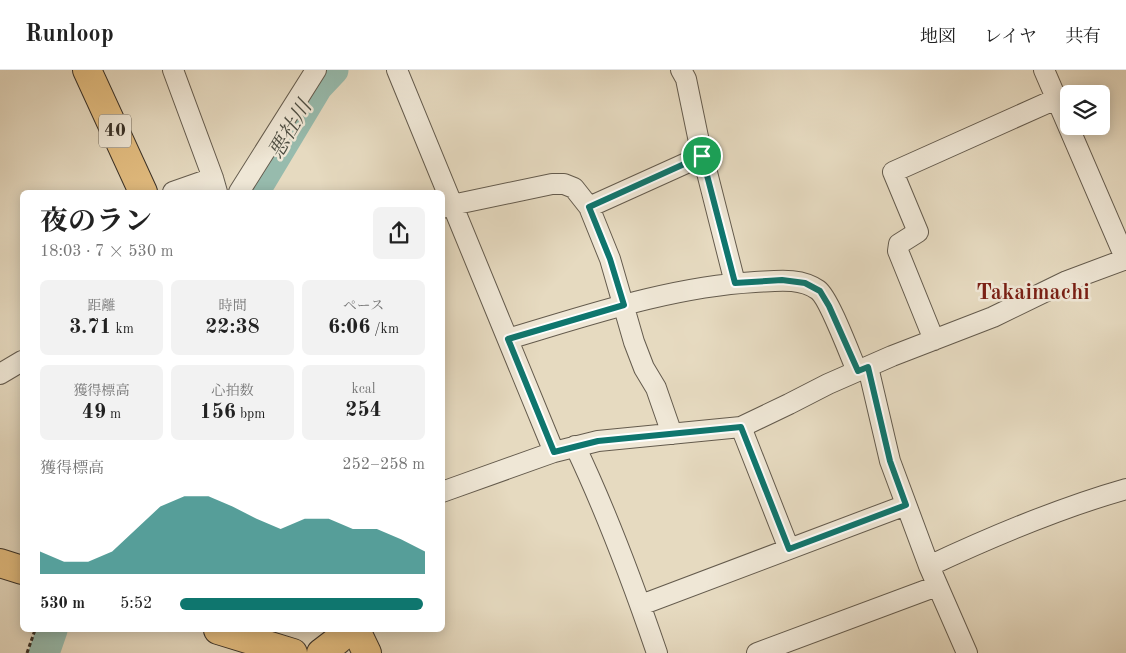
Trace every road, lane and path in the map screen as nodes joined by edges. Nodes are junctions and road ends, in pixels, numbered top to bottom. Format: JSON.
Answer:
{"nodes":[{"id":1,"x":87,"y":70,"type":"edge"},
{"id":2,"x":173,"y":70,"type":"edge"},
{"id":3,"x":316,"y":70,"type":"edge"},
{"id":4,"x":397,"y":70,"type":"edge"},
{"id":5,"x":682,"y":70,"type":"edge"},
{"id":6,"x":1044,"y":70,"type":"edge"},
{"id":7,"x":1056,"y":99,"type":"junction"},
{"id":8,"x":702,"y":156,"type":"junction"},
{"id":9,"x":215,"y":185,"type":"edge"},
{"id":10,"x":142,"y":190,"type":"edge"},
{"id":11,"x":185,"y":190,"type":"edge"},
{"id":12,"x":240,"y":190,"type":"edge"},
{"id":13,"x":442,"y":190,"type":"edge"},
{"id":14,"x":448,"y":207,"type":"edge"},
{"id":15,"x":589,"y":207,"type":"junction"},
{"id":16,"x":1126,"y":259,"type":"edge"},
{"id":17,"x":735,"y":283,"type":"junction"},
{"id":18,"x":624,"y":305,"type":"junction"},
{"id":19,"x":508,"y":339,"type":"junction"},
{"id":20,"x":934,"y":340,"type":"junction"},
{"id":21,"x":20,"y":362,"type":"edge"},
{"id":22,"x":863,"y":369,"type":"junction"},
{"id":23,"x":0,"y":374,"type":"edge"},
{"id":24,"x":741,"y":427,"type":"junction"},
{"id":25,"x":672,"y":434,"type":"junction"},
{"id":26,"x":576,"y":446,"type":"junction"},
{"id":27,"x":554,"y":452,"type":"junction"},
{"id":28,"x":1126,"y":488,"type":"edge"},
{"id":29,"x":445,"y":491,"type":"edge"},
{"id":30,"x":906,"y":505,"type":"junction"},
{"id":31,"x":789,"y":549,"type":"junction"},
{"id":32,"x":0,"y":563,"type":"edge"},
{"id":33,"x":929,"y":566,"type":"junction"},
{"id":34,"x":20,"y":569,"type":"edge"},
{"id":35,"x":937,"y":586,"type":"junction"},
{"id":36,"x":641,"y":605,"type":"junction"},
{"id":37,"x":34,"y":632,"type":"edge"},
{"id":38,"x":225,"y":632,"type":"edge"},
{"id":39,"x":341,"y":632,"type":"edge"},
{"id":40,"x":357,"y":632,"type":"edge"},
{"id":41,"x":27,"y":653,"type":"edge"},
{"id":42,"x":294,"y":653,"type":"edge"},
{"id":43,"x":321,"y":653,"type":"edge"},
{"id":44,"x":367,"y":653,"type":"edge"},
{"id":45,"x":657,"y":653,"type":"edge"},
{"id":46,"x":756,"y":653,"type":"edge"},
{"id":47,"x":967,"y":653,"type":"edge"}],
"edges":[{"from":1,"to":10,"type":"main road","number":"40"},
{"from":2,"to":9,"type":"street"},
{"from":3,"to":12,"type":"street"},
{"from":4,"to":13,"type":"street"},
{"from":5,"to":8,"type":"street"},
{"from":6,"to":7,"type":"street"},
{"from":7,"to":16,"type":"street"},
{"from":7,"to":20,"type":"street"},
{"from":8,"to":15,"type":"street"},
{"from":8,"to":17,"type":"street"},
{"from":9,"to":11,"type":"street"},
{"from":14,"to":15,"type":"street"},
{"from":14,"to":19,"type":"street"},
{"from":15,"to":18,"type":"street"},
{"from":16,"to":20,"type":"street"},
{"from":17,"to":18,"type":"street"},
{"from":17,"to":22,"type":"street"},
{"from":18,"to":19,"type":"street"},
{"from":18,"to":25,"type":"street"},
{"from":19,"to":27,"type":"street"},
{"from":20,"to":22,"type":"street"},
{"from":21,"to":23,"type":"street"},
{"from":22,"to":24,"type":"street"},
{"from":22,"to":30,"type":"street"},
{"from":24,"to":25,"type":"street"},
{"from":24,"to":31,"type":"street"},
{"from":25,"to":26,"type":"street"},
{"from":26,"to":27,"type":"street"},
{"from":26,"to":36,"type":"street"},
{"from":27,"to":29,"type":"street"},
{"from":28,"to":33,"type":"street"},
{"from":30,"to":31,"type":"street"},
{"from":30,"to":33,"type":"street"},
{"from":31,"to":36,"type":"street"},
{"from":32,"to":34,"type":"main road"},
{"from":33,"to":35,"type":"street"},
{"from":35,"to":46,"type":"street"},
{"from":35,"to":47,"type":"street"},
{"from":36,"to":45,"type":"street"},
{"from":37,"to":41,"type":"path"},
{"from":38,"to":42,"type":"main road"},
{"from":39,"to":43,"type":"main road"},
{"from":40,"to":44,"type":"main road"}]}
